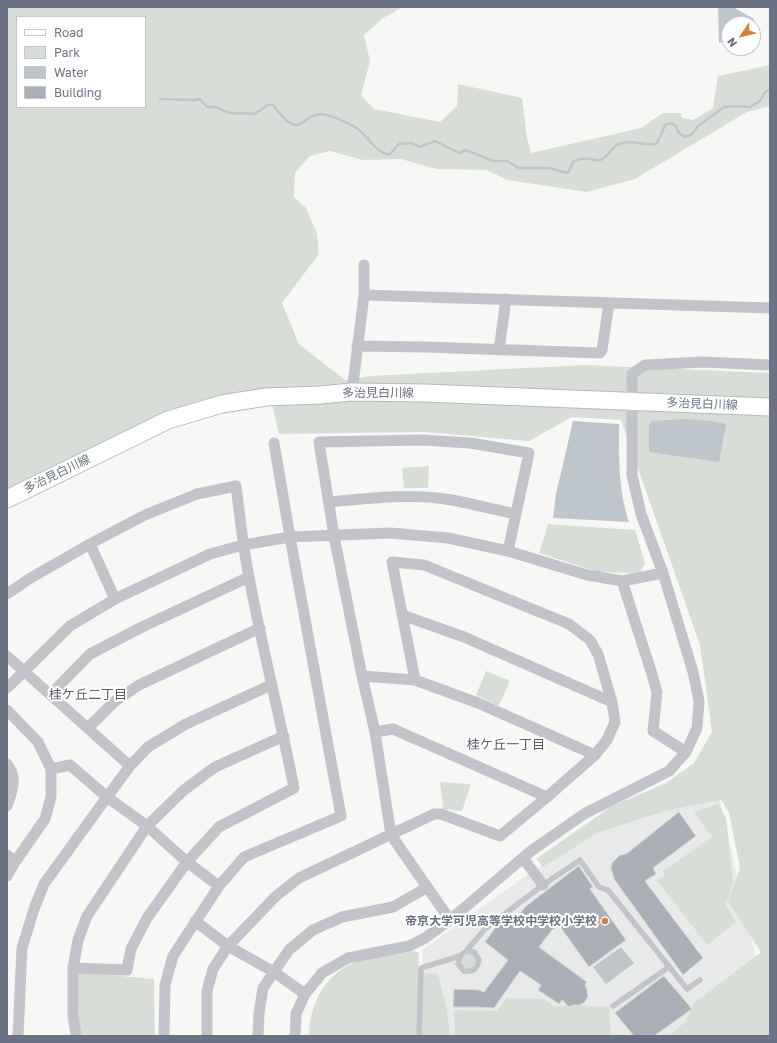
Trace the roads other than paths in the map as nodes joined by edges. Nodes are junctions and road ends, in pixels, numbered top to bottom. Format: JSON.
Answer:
{"nodes":[{"id":1,"x":364,"y":265,"type":"dead end"},
{"id":2,"x":364,"y":295,"type":"junction"},
{"id":3,"x":506,"y":299,"type":"junction"},
{"id":4,"x":609,"y":303,"type":"junction"},
{"id":5,"x":770,"y":308,"type":"edge"},
{"id":6,"x":358,"y":346,"type":"junction"},
{"id":7,"x":499,"y":350,"type":"junction"},
{"id":8,"x":770,"y":366,"type":"edge"},
{"id":9,"x":352,"y":392,"type":"junction"},
{"id":10,"x":632,"y":402,"type":"junction"},
{"id":11,"x":770,"y":407,"type":"edge"},
{"id":12,"x":274,"y":443,"type":"dead end"},
{"id":13,"x":7,"y":499,"type":"edge"},
{"id":14,"x":329,"y":502,"type":"junction"},
{"id":15,"x":516,"y":514,"type":"junction"},
{"id":16,"x":334,"y":536,"type":"junction"},
{"id":17,"x":290,"y":538,"type":"junction"},
{"id":18,"x":90,"y":544,"type":"junction"},
{"id":19,"x":243,"y":545,"type":"junction"},
{"id":20,"x":508,"y":551,"type":"junction"},
{"id":21,"x":663,"y":573,"type":"junction"},
{"id":22,"x":249,"y":577,"type":"junction"},
{"id":23,"x":622,"y":581,"type":"junction"},
{"id":24,"x":7,"y":594,"type":"edge"},
{"id":25,"x":115,"y":599,"type":"junction"},
{"id":26,"x":402,"y":615,"type":"junction"},
{"id":27,"x":260,"y":628,"type":"junction"},
{"id":28,"x":7,"y":656,"type":"edge"},
{"id":29,"x":25,"y":671,"type":"junction"},
{"id":30,"x":362,"y":676,"type":"junction"},
{"id":31,"x":415,"y":680,"type":"junction"},
{"id":32,"x":271,"y":685,"type":"junction"},
{"id":33,"x":7,"y":688,"type":"edge"},
{"id":34,"x":51,"y":694,"type":"junction"},
{"id":35,"x":612,"y":702,"type":"junction"},
{"id":36,"x":7,"y":710,"type":"edge"},
{"id":37,"x":88,"y":728,"type":"junction"},
{"id":38,"x":375,"y":732,"type":"junction"},
{"id":39,"x":284,"y":736,"type":"junction"},
{"id":40,"x":686,"y":752,"type":"junction"},
{"id":41,"x":594,"y":755,"type":"junction"},
{"id":42,"x":7,"y":764,"type":"edge"},
{"id":43,"x":130,"y":766,"type":"junction"},
{"id":44,"x":51,"y":769,"type":"junction"},
{"id":45,"x":107,"y":797,"type":"junction"},
{"id":46,"x":547,"y":797,"type":"junction"},
{"id":47,"x":7,"y":806,"type":"edge"},
{"id":48,"x":147,"y":826,"type":"junction"},
{"id":49,"x":391,"y":835,"type":"junction"},
{"id":50,"x":523,"y":858,"type":"junction"},
{"id":51,"x":11,"y":859,"type":"edge"},
{"id":52,"x":187,"y":862,"type":"junction"},
{"id":53,"x":7,"y":876,"type":"edge"},
{"id":54,"x":543,"y":885,"type":"junction"},
{"id":55,"x":219,"y":886,"type":"junction"},
{"id":56,"x":426,"y":888,"type":"junction"},
{"id":57,"x":450,"y":920,"type":"junction"},
{"id":58,"x":195,"y":921,"type":"junction"},
{"id":59,"x":228,"y":946,"type":"junction"},
{"id":60,"x":466,"y":951,"type":"junction"},
{"id":61,"x":460,"y":956,"type":"junction"},
{"id":62,"x":669,"y":967,"type":"junction"},
{"id":63,"x":73,"y":968,"type":"junction"},
{"id":64,"x":274,"y":972,"type":"junction"},
{"id":65,"x":700,"y":980,"type":"dead end"},
{"id":66,"x":305,"y":994,"type":"junction"},
{"id":67,"x":613,"y":1006,"type":"dead end"},
{"id":68,"x":18,"y":1036,"type":"edge"},
{"id":69,"x":76,"y":1036,"type":"edge"},
{"id":70,"x":164,"y":1036,"type":"edge"},
{"id":71,"x":206,"y":1036,"type":"edge"},
{"id":72,"x":258,"y":1036,"type":"edge"},
{"id":73,"x":295,"y":1036,"type":"edge"},
{"id":74,"x":418,"y":1036,"type":"edge"}],
"edges":[{"from":1,"to":2,"type":"street"},
{"from":2,"to":3,"type":"street"},
{"from":2,"to":6,"type":"street"},
{"from":3,"to":4,"type":"street"},
{"from":3,"to":7,"type":"street"},
{"from":4,"to":5,"type":"street"},
{"from":4,"to":7,"type":"street"},
{"from":6,"to":7,"type":"street"},
{"from":6,"to":9,"type":"street"},
{"from":8,"to":10,"type":"street"},
{"from":9,"to":10,"type":"main road","name":"多治見白川線"},
{"from":9,"to":13,"type":"main road","name":"多治見白川線"},
{"from":10,"to":11,"type":"main road","name":"多治見白川線"},
{"from":10,"to":21,"type":"street"},
{"from":12,"to":17,"type":"street"},
{"from":14,"to":15,"type":"street"},
{"from":14,"to":15,"type":"street"},
{"from":14,"to":16,"type":"street"},
{"from":15,"to":20,"type":"street"},
{"from":16,"to":17,"type":"street"},
{"from":16,"to":20,"type":"street"},
{"from":16,"to":30,"type":"street"},
{"from":17,"to":19,"type":"street"},
{"from":17,"to":55,"type":"street"},
{"from":18,"to":19,"type":"street"},
{"from":18,"to":24,"type":"street"},
{"from":18,"to":25,"type":"street"},
{"from":19,"to":22,"type":"street"},
{"from":19,"to":25,"type":"street"},
{"from":20,"to":23,"type":"street"},
{"from":21,"to":23,"type":"street"},
{"from":21,"to":40,"type":"street"},
{"from":22,"to":27,"type":"street"},
{"from":22,"to":34,"type":"street"},
{"from":23,"to":40,"type":"street"},
{"from":25,"to":29,"type":"street"},
{"from":26,"to":31,"type":"street"},
{"from":26,"to":35,"type":"street"},
{"from":26,"to":35,"type":"street"},
{"from":27,"to":32,"type":"street"},
{"from":27,"to":37,"type":"street"},
{"from":28,"to":29,"type":"street"},
{"from":29,"to":33,"type":"street"},
{"from":29,"to":34,"type":"street"},
{"from":30,"to":31,"type":"street"},
{"from":30,"to":38,"type":"street"},
{"from":31,"to":41,"type":"street"},
{"from":32,"to":39,"type":"street"},
{"from":32,"to":43,"type":"street"},
{"from":34,"to":37,"type":"street"},
{"from":35,"to":41,"type":"street"},
{"from":36,"to":44,"type":"street"},
{"from":37,"to":43,"type":"street"},
{"from":38,"to":46,"type":"street"},
{"from":38,"to":49,"type":"street"},
{"from":39,"to":48,"type":"street"},
{"from":39,"to":52,"type":"street"},
{"from":40,"to":50,"type":"street"},
{"from":41,"to":46,"type":"street"},
{"from":42,"to":47,"type":"street"},
{"from":43,"to":45,"type":"street"},
{"from":44,"to":45,"type":"street"},
{"from":44,"to":51,"type":"street"},
{"from":45,"to":48,"type":"street"},
{"from":45,"to":68,"type":"street"},
{"from":46,"to":49,"type":"street"},
{"from":48,"to":52,"type":"street"},
{"from":48,"to":63,"type":"street"},
{"from":49,"to":56,"type":"street"},
{"from":49,"to":59,"type":"street"},
{"from":50,"to":54,"type":"street"},
{"from":50,"to":57,"type":"street"},
{"from":51,"to":53,"type":"street"},
{"from":52,"to":55,"type":"street"},
{"from":52,"to":63,"type":"street"},
{"from":54,"to":60,"type":"lane"},
{"from":54,"to":62,"type":"lane"},
{"from":55,"to":58,"type":"street"},
{"from":56,"to":57,"type":"street"},
{"from":56,"to":64,"type":"street"},
{"from":57,"to":66,"type":"street"},
{"from":58,"to":59,"type":"street"},
{"from":58,"to":70,"type":"street"},
{"from":59,"to":64,"type":"street"},
{"from":59,"to":71,"type":"street"},
{"from":60,"to":61,"type":"lane"},
{"from":60,"to":61,"type":"lane"},
{"from":61,"to":74,"type":"lane"},
{"from":62,"to":65,"type":"lane"},
{"from":62,"to":67,"type":"lane"},
{"from":63,"to":69,"type":"street"},
{"from":64,"to":66,"type":"street"},
{"from":64,"to":72,"type":"street"},
{"from":66,"to":73,"type":"street"}]}
